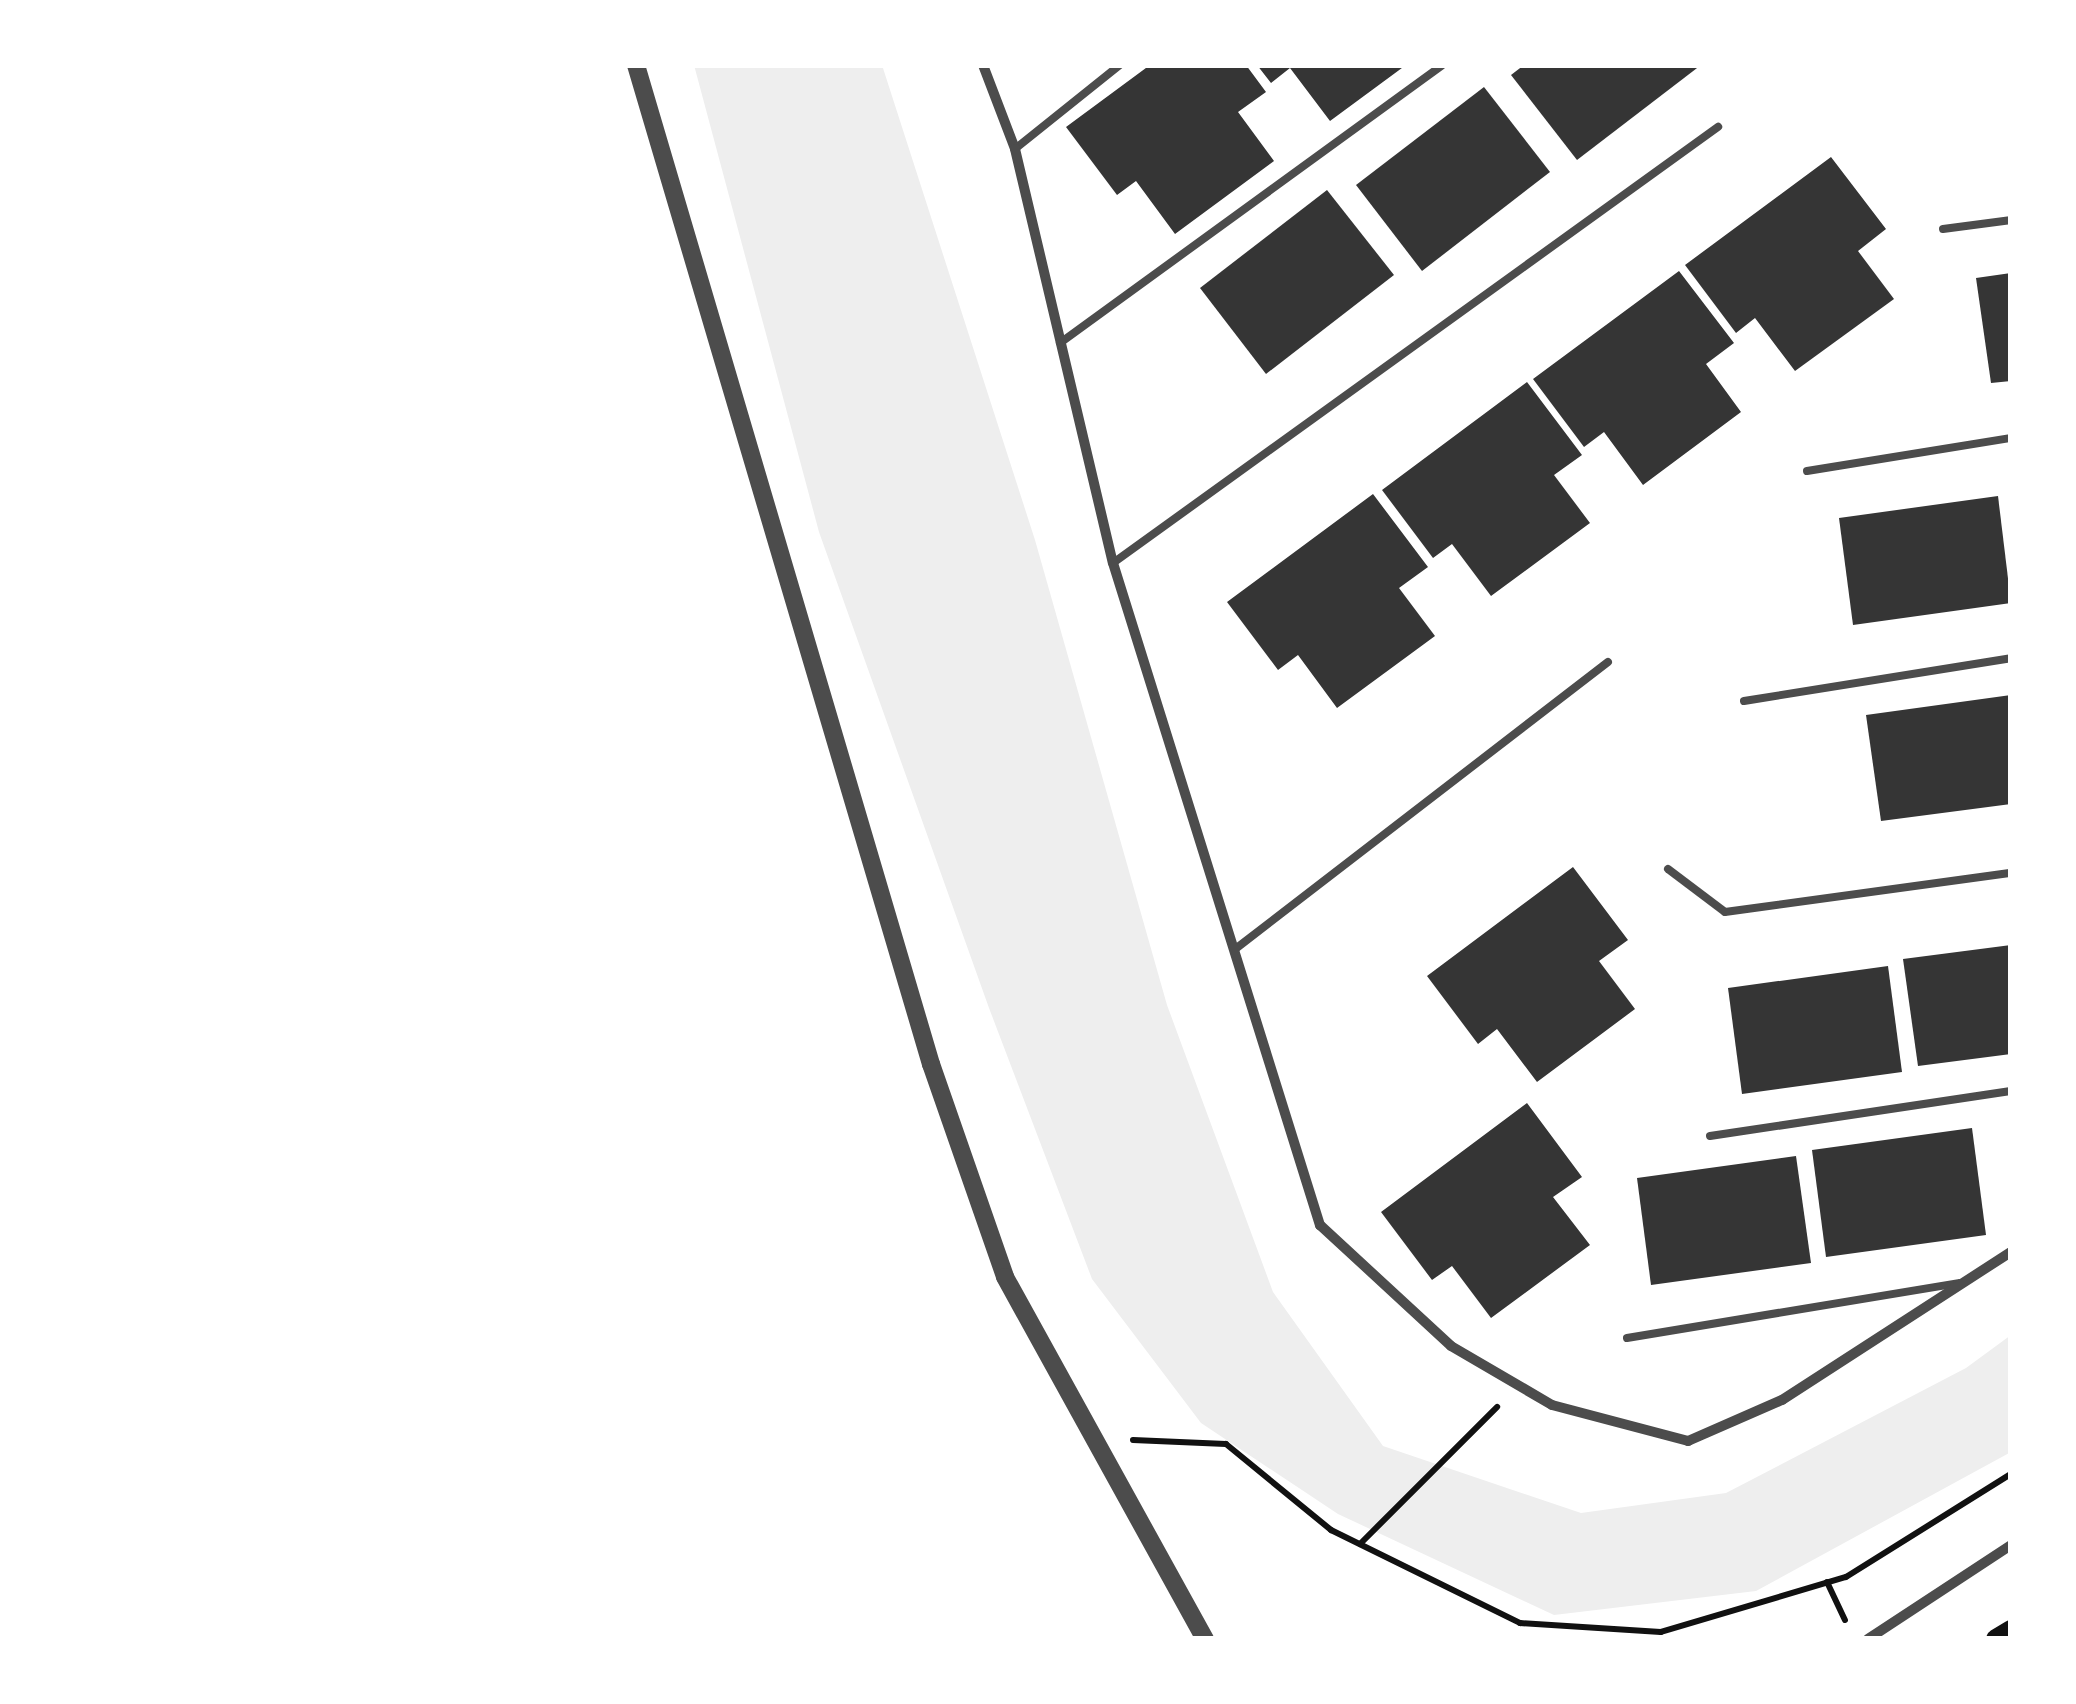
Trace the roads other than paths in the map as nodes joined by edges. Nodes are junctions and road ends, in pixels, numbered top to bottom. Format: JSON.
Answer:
{"nodes":[{"id":1,"x":636,"y":65,"type":"edge"},
{"id":2,"x":983,"y":65,"type":"edge"},
{"id":3,"x":1120,"y":65,"type":"edge"},
{"id":4,"x":1442,"y":65,"type":"edge"},
{"id":5,"x":1718,"y":127,"type":"dead end"},
{"id":6,"x":1015,"y":148,"type":"junction"},
{"id":7,"x":2011,"y":220,"type":"edge"},
{"id":8,"x":1942,"y":229,"type":"dead end"},
{"id":9,"x":1060,"y":343,"type":"junction"},
{"id":10,"x":2011,"y":438,"type":"edge"},
{"id":11,"x":1807,"y":471,"type":"dead end"},
{"id":12,"x":1113,"y":563,"type":"junction"},
{"id":13,"x":2011,"y":658,"type":"edge"},
{"id":14,"x":1608,"y":662,"type":"dead end"},
{"id":15,"x":1744,"y":701,"type":"dead end"},
{"id":16,"x":1668,"y":869,"type":"dead end"},
{"id":17,"x":2011,"y":873,"type":"edge"},
{"id":18,"x":1234,"y":950,"type":"junction"},
{"id":19,"x":2011,"y":1091,"type":"edge"},
{"id":20,"x":1710,"y":1136,"type":"dead end"},
{"id":21,"x":2011,"y":1252,"type":"edge"},
{"id":22,"x":1965,"y":1282,"type":"junction"},
{"id":23,"x":1628,"y":1338,"type":"dead end"},
{"id":24,"x":2011,"y":1545,"type":"edge"},
{"id":25,"x":2011,"y":1630,"type":"edge"},
{"id":26,"x":1205,"y":1639,"type":"edge"},
{"id":27,"x":1868,"y":1639,"type":"edge"},
{"id":28,"x":1996,"y":1639,"type":"edge"}],
"edges":[{"from":1,"to":26,"type":"street"},
{"from":2,"to":6,"type":"street"},
{"from":3,"to":6,"type":"lane"},
{"from":4,"to":9,"type":"lane"},
{"from":5,"to":12,"type":"lane"},
{"from":6,"to":9,"type":"street"},
{"from":7,"to":8,"type":"lane"},
{"from":9,"to":12,"type":"street"},
{"from":10,"to":11,"type":"lane"},
{"from":12,"to":18,"type":"street"},
{"from":13,"to":15,"type":"lane"},
{"from":14,"to":18,"type":"lane"},
{"from":16,"to":17,"type":"lane"},
{"from":18,"to":22,"type":"street"},
{"from":19,"to":20,"type":"lane"},
{"from":21,"to":22,"type":"street"},
{"from":22,"to":23,"type":"lane"},
{"from":24,"to":27,"type":"street"},
{"from":25,"to":28,"type":"main road"}]}
